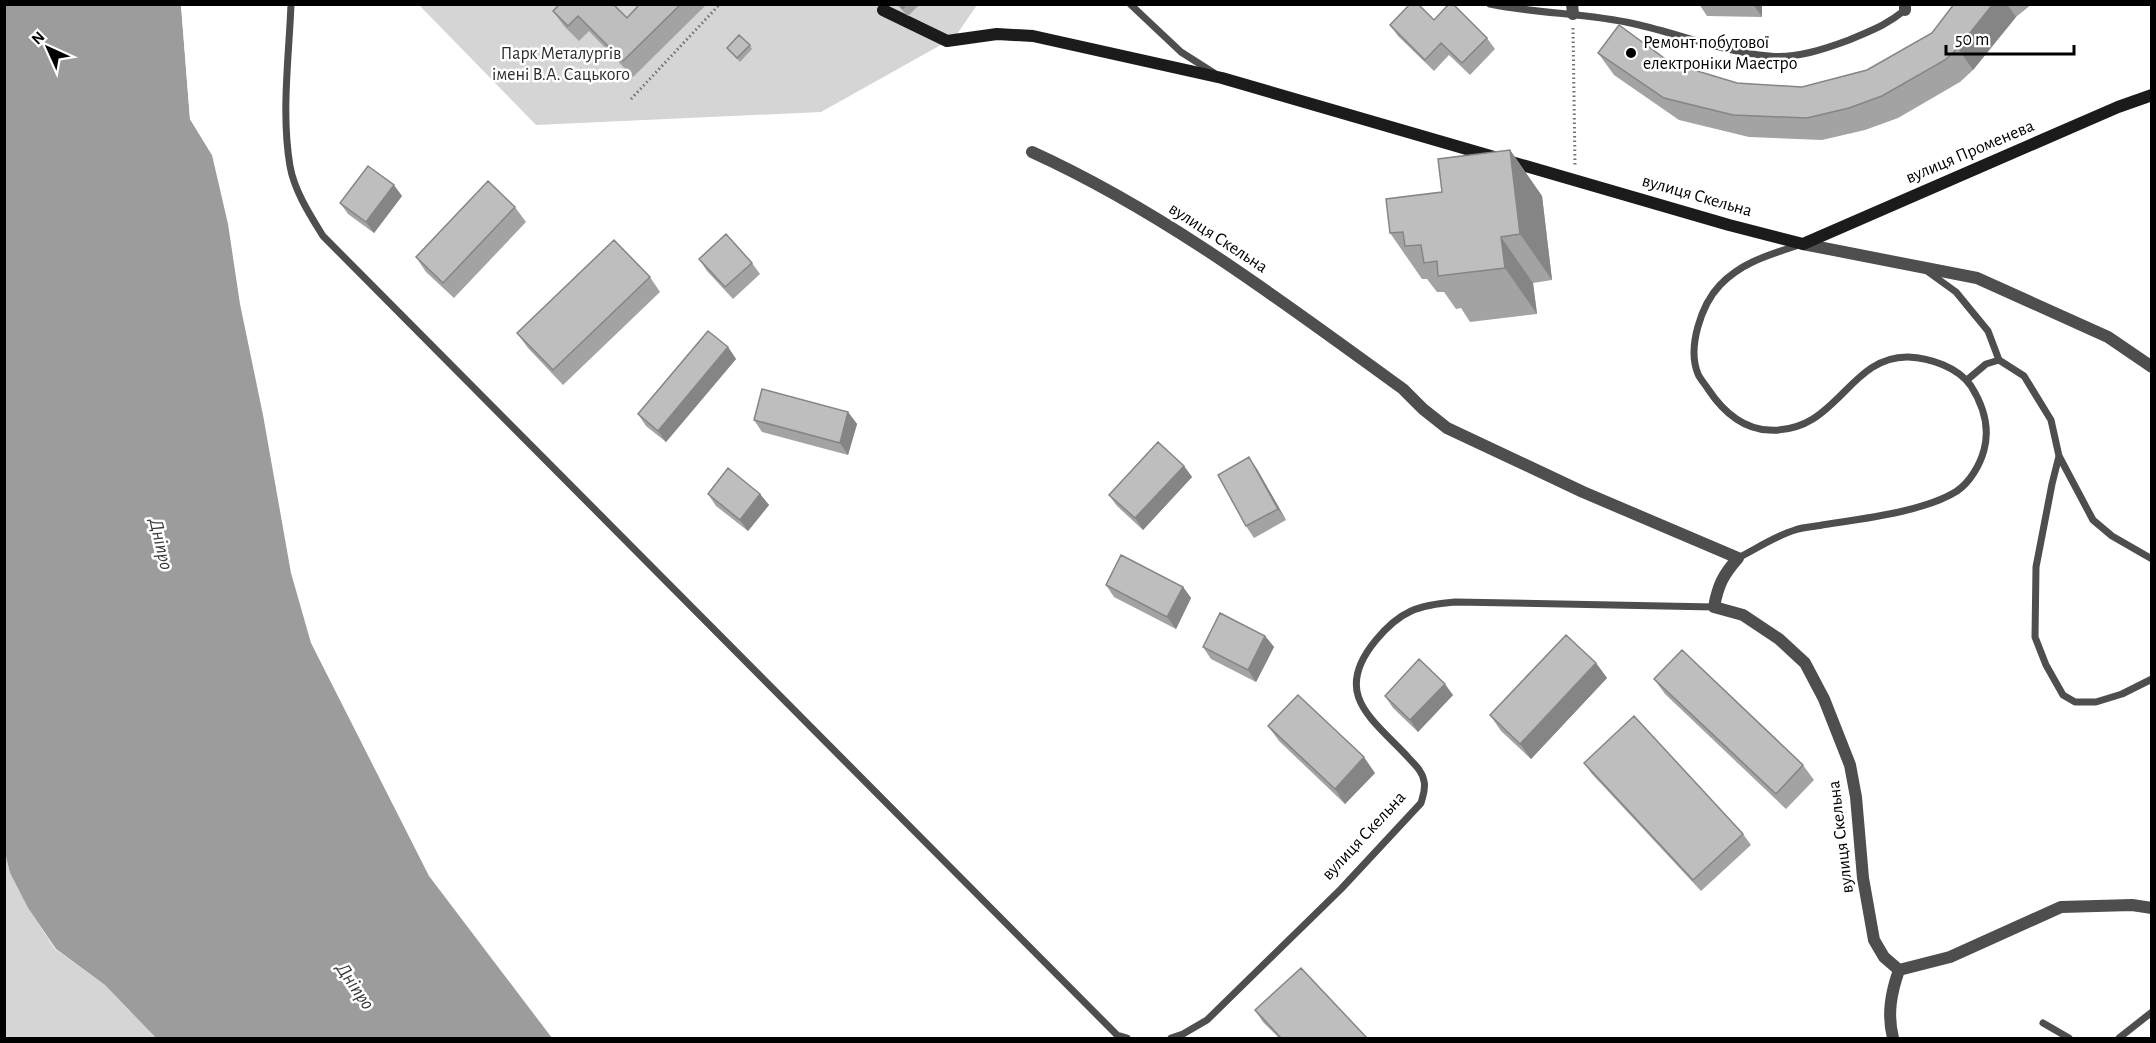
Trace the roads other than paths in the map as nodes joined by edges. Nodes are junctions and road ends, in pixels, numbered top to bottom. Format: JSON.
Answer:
{"nodes":[{"id":1,"x":291,"y":4,"type":"edge"},
{"id":2,"x":1130,"y":4,"type":"edge"},
{"id":3,"x":1490,"y":4,"type":"edge"},
{"id":4,"x":1905,"y":7,"type":"edge"},
{"id":5,"x":1572,"y":9,"type":"edge"},
{"id":6,"x":883,"y":10,"type":"dead end"},
{"id":7,"x":1222,"y":78,"type":"junction"},
{"id":8,"x":2151,"y":95,"type":"edge"},
{"id":9,"x":1032,"y":152,"type":"dead end"},
{"id":10,"x":1803,"y":244,"type":"junction"},
{"id":11,"x":1923,"y":268,"type":"junction"},
{"id":12,"x":1999,"y":360,"type":"junction"},
{"id":13,"x":2151,"y":367,"type":"edge"},
{"id":14,"x":1966,"y":380,"type":"junction"},
{"id":15,"x":2059,"y":456,"type":"junction"},
{"id":16,"x":1738,"y":558,"type":"junction"},
{"id":17,"x":2151,"y":559,"type":"edge"},
{"id":18,"x":1714,"y":608,"type":"junction"},
{"id":19,"x":2151,"y":679,"type":"edge"},
{"id":20,"x":2151,"y":908,"type":"edge"},
{"id":21,"x":1899,"y":970,"type":"junction"},
{"id":22,"x":2151,"y":1012,"type":"edge"},
{"id":23,"x":2043,"y":1023,"type":"dead end"},
{"id":24,"x":1127,"y":1038,"type":"edge"},
{"id":25,"x":1172,"y":1038,"type":"edge"},
{"id":26,"x":1893,"y":1038,"type":"edge"},
{"id":27,"x":2068,"y":1038,"type":"edge"},
{"id":28,"x":2119,"y":1038,"type":"edge"}],
"edges":[{"from":1,"to":24,"type":"lane"},
{"from":2,"to":7,"type":"lane"},
{"from":3,"to":5,"type":"lane"},
{"from":4,"to":5,"type":"lane"},
{"from":6,"to":7,"type":"street","name":"вулиця Скельна"},
{"from":7,"to":10,"type":"street","name":"вулиця Скельна"},
{"from":8,"to":10,"type":"street","name":"вулиця Променева"},
{"from":9,"to":16,"type":"street","name":"вулиця Скельна"},
{"from":10,"to":11,"type":"street","name":"вулиця Скельна"},
{"from":10,"to":14,"type":"lane"},
{"from":11,"to":12,"type":"lane"},
{"from":11,"to":13,"type":"street","name":"вулиця Скельна"},
{"from":12,"to":14,"type":"lane"},
{"from":12,"to":15,"type":"lane"},
{"from":14,"to":16,"type":"lane"},
{"from":15,"to":17,"type":"lane"},
{"from":15,"to":19,"type":"lane"},
{"from":16,"to":18,"type":"street"},
{"from":18,"to":21,"type":"street","name":"вулиця Скельна"},
{"from":18,"to":25,"type":"lane","name":"вулиця Скельна"},
{"from":20,"to":21,"type":"street"},
{"from":21,"to":26,"type":"street"},
{"from":22,"to":28,"type":"lane"},
{"from":23,"to":27,"type":"lane"}]}
